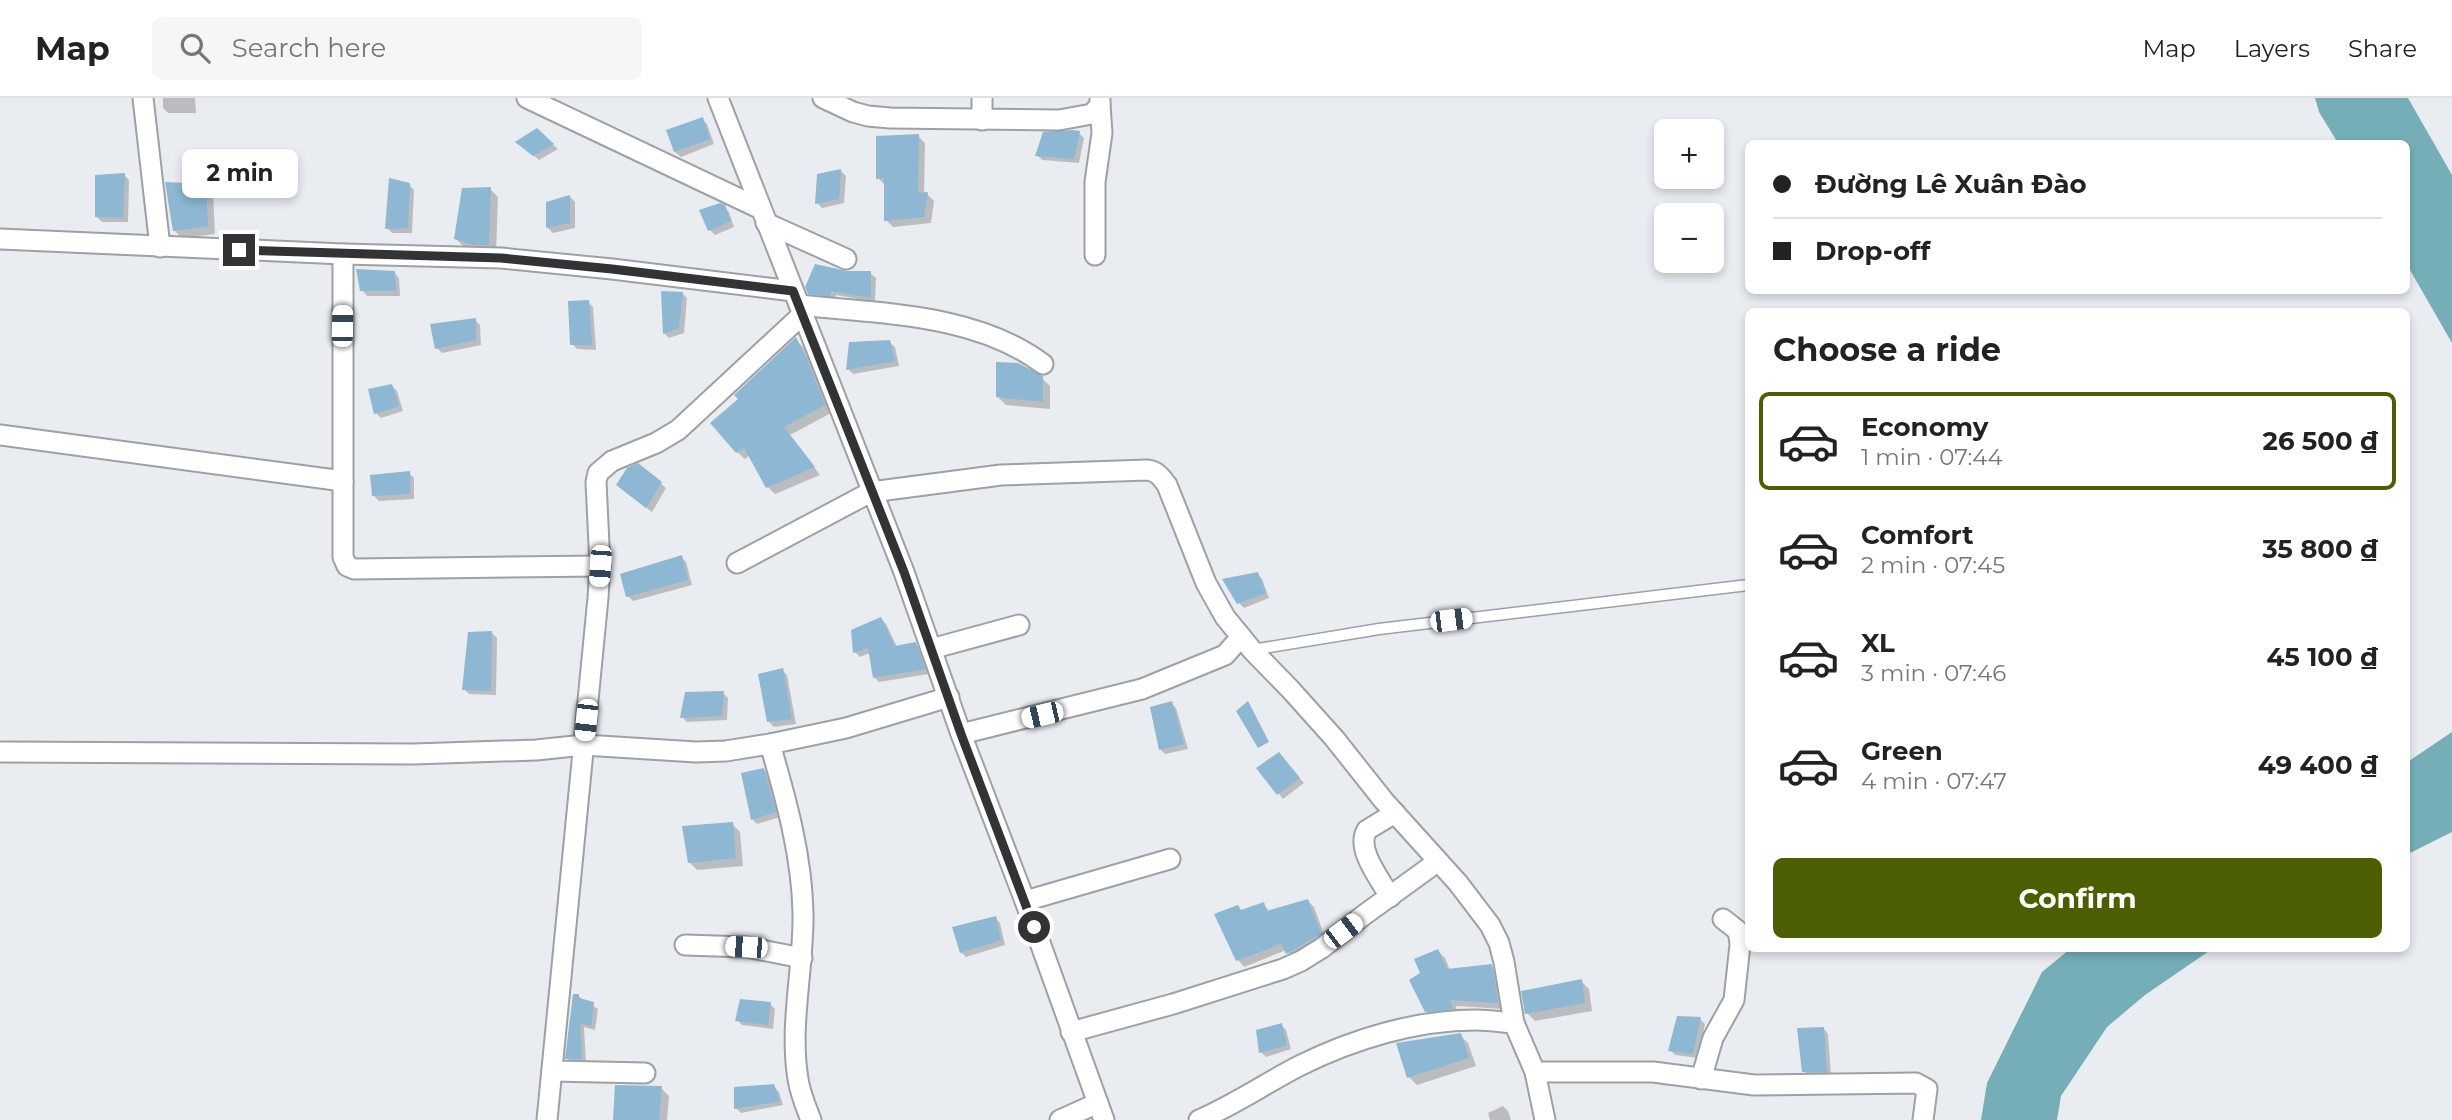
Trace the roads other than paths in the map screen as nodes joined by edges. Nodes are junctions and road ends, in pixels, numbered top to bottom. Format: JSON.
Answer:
{"nodes":[{"id":1,"x":143,"y":98,"type":"edge"},
{"id":2,"x":527,"y":98,"type":"edge"},
{"id":3,"x":718,"y":98,"type":"edge"},
{"id":4,"x":823,"y":98,"type":"edge"},
{"id":5,"x":982,"y":98,"type":"edge"},
{"id":6,"x":1100,"y":102,"type":"edge"},
{"id":7,"x":854,"y":105,"type":"edge"},
{"id":8,"x":982,"y":120,"type":"junction"},
{"id":9,"x":764,"y":216,"type":"junction"},
{"id":10,"x":0,"y":239,"type":"edge"},
{"id":11,"x":160,"y":247,"type":"junction"},
{"id":12,"x":343,"y":254,"type":"junction"},
{"id":13,"x":1096,"y":255,"type":"dead end"},
{"id":14,"x":846,"y":260,"type":"dead end"},
{"id":15,"x":798,"y":304,"type":"junction"},
{"id":16,"x":1043,"y":364,"type":"dead end"},
{"id":17,"x":0,"y":435,"type":"edge"},
{"id":18,"x":342,"y":481,"type":"junction"},
{"id":19,"x":872,"y":492,"type":"junction"},
{"id":20,"x":737,"y":563,"type":"dead end"},
{"id":21,"x":600,"y":566,"type":"junction"},
{"id":22,"x":1745,"y":585,"type":"edge"},
{"id":23,"x":1019,"y":625,"type":"dead end"},
{"id":24,"x":1247,"y":644,"type":"junction"},
{"id":25,"x":931,"y":649,"type":"junction"},
{"id":26,"x":949,"y":698,"type":"junction"},
{"id":27,"x":961,"y":734,"type":"junction"},
{"id":28,"x":770,"y":744,"type":"junction"},
{"id":29,"x":584,"y":745,"type":"junction"},
{"id":30,"x":0,"y":752,"type":"edge"},
{"id":31,"x":1395,"y":813,"type":"junction"},
{"id":32,"x":1170,"y":859,"type":"dead end"},
{"id":33,"x":1437,"y":862,"type":"junction"},
{"id":34,"x":1390,"y":897,"type":"junction"},
{"id":35,"x":1025,"y":901,"type":"junction"},
{"id":36,"x":1723,"y":919,"type":"dead end"},
{"id":37,"x":685,"y":945,"type":"dead end"},
{"id":38,"x":802,"y":958,"type":"junction"},
{"id":39,"x":1514,"y":1023,"type":"junction"},
{"id":40,"x":1071,"y":1032,"type":"junction"},
{"id":41,"x":552,"y":1071,"type":"junction"},
{"id":42,"x":1535,"y":1072,"type":"junction"},
{"id":43,"x":645,"y":1073,"type":"dead end"},
{"id":44,"x":1701,"y":1079,"type":"junction"},
{"id":45,"x":1101,"y":1112,"type":"edge"},
{"id":46,"x":547,"y":1120,"type":"edge"},
{"id":47,"x":811,"y":1120,"type":"edge"},
{"id":48,"x":1060,"y":1120,"type":"edge"},
{"id":49,"x":1199,"y":1120,"type":"edge"},
{"id":50,"x":1545,"y":1120,"type":"edge"},
{"id":51,"x":1923,"y":1120,"type":"edge"}],
"edges":[{"from":1,"to":11,"type":"street"},
{"from":2,"to":9,"type":"street"},
{"from":3,"to":9,"type":"street"},
{"from":4,"to":7,"type":"street"},
{"from":5,"to":8,"type":"street"},
{"from":6,"to":8,"type":"street"},
{"from":6,"to":13,"type":"street"},
{"from":7,"to":8,"type":"street"},
{"from":9,"to":14,"type":"street"},
{"from":9,"to":15,"type":"street"},
{"from":10,"to":11,"type":"street"},
{"from":11,"to":12,"type":"street"},
{"from":12,"to":15,"type":"street"},
{"from":12,"to":18,"type":"street"},
{"from":15,"to":16,"type":"street"},
{"from":15,"to":19,"type":"street"},
{"from":15,"to":21,"type":"street"},
{"from":17,"to":18,"type":"street"},
{"from":18,"to":21,"type":"street"},
{"from":19,"to":20,"type":"street"},
{"from":19,"to":24,"type":"street"},
{"from":19,"to":25,"type":"street"},
{"from":21,"to":29,"type":"street"},
{"from":22,"to":24,"type":"lane"},
{"from":23,"to":25,"type":"street"},
{"from":24,"to":27,"type":"street"},
{"from":24,"to":31,"type":"street"},
{"from":25,"to":26,"type":"street"},
{"from":26,"to":27,"type":"street"},
{"from":26,"to":28,"type":"street"},
{"from":27,"to":35,"type":"street"},
{"from":28,"to":29,"type":"street"},
{"from":28,"to":38,"type":"street"},
{"from":29,"to":30,"type":"street"},
{"from":29,"to":41,"type":"street"},
{"from":31,"to":33,"type":"street"},
{"from":31,"to":34,"type":"street"},
{"from":32,"to":35,"type":"street"},
{"from":33,"to":34,"type":"street"},
{"from":33,"to":39,"type":"street"},
{"from":34,"to":40,"type":"street"},
{"from":35,"to":40,"type":"street"},
{"from":36,"to":44,"type":"street"},
{"from":37,"to":38,"type":"street"},
{"from":38,"to":47,"type":"street"},
{"from":39,"to":42,"type":"street"},
{"from":39,"to":49,"type":"street"},
{"from":40,"to":45,"type":"street"},
{"from":41,"to":43,"type":"street"},
{"from":41,"to":46,"type":"street"},
{"from":42,"to":44,"type":"street"},
{"from":42,"to":50,"type":"street"},
{"from":44,"to":51,"type":"street"},
{"from":45,"to":48,"type":"street"}]}
